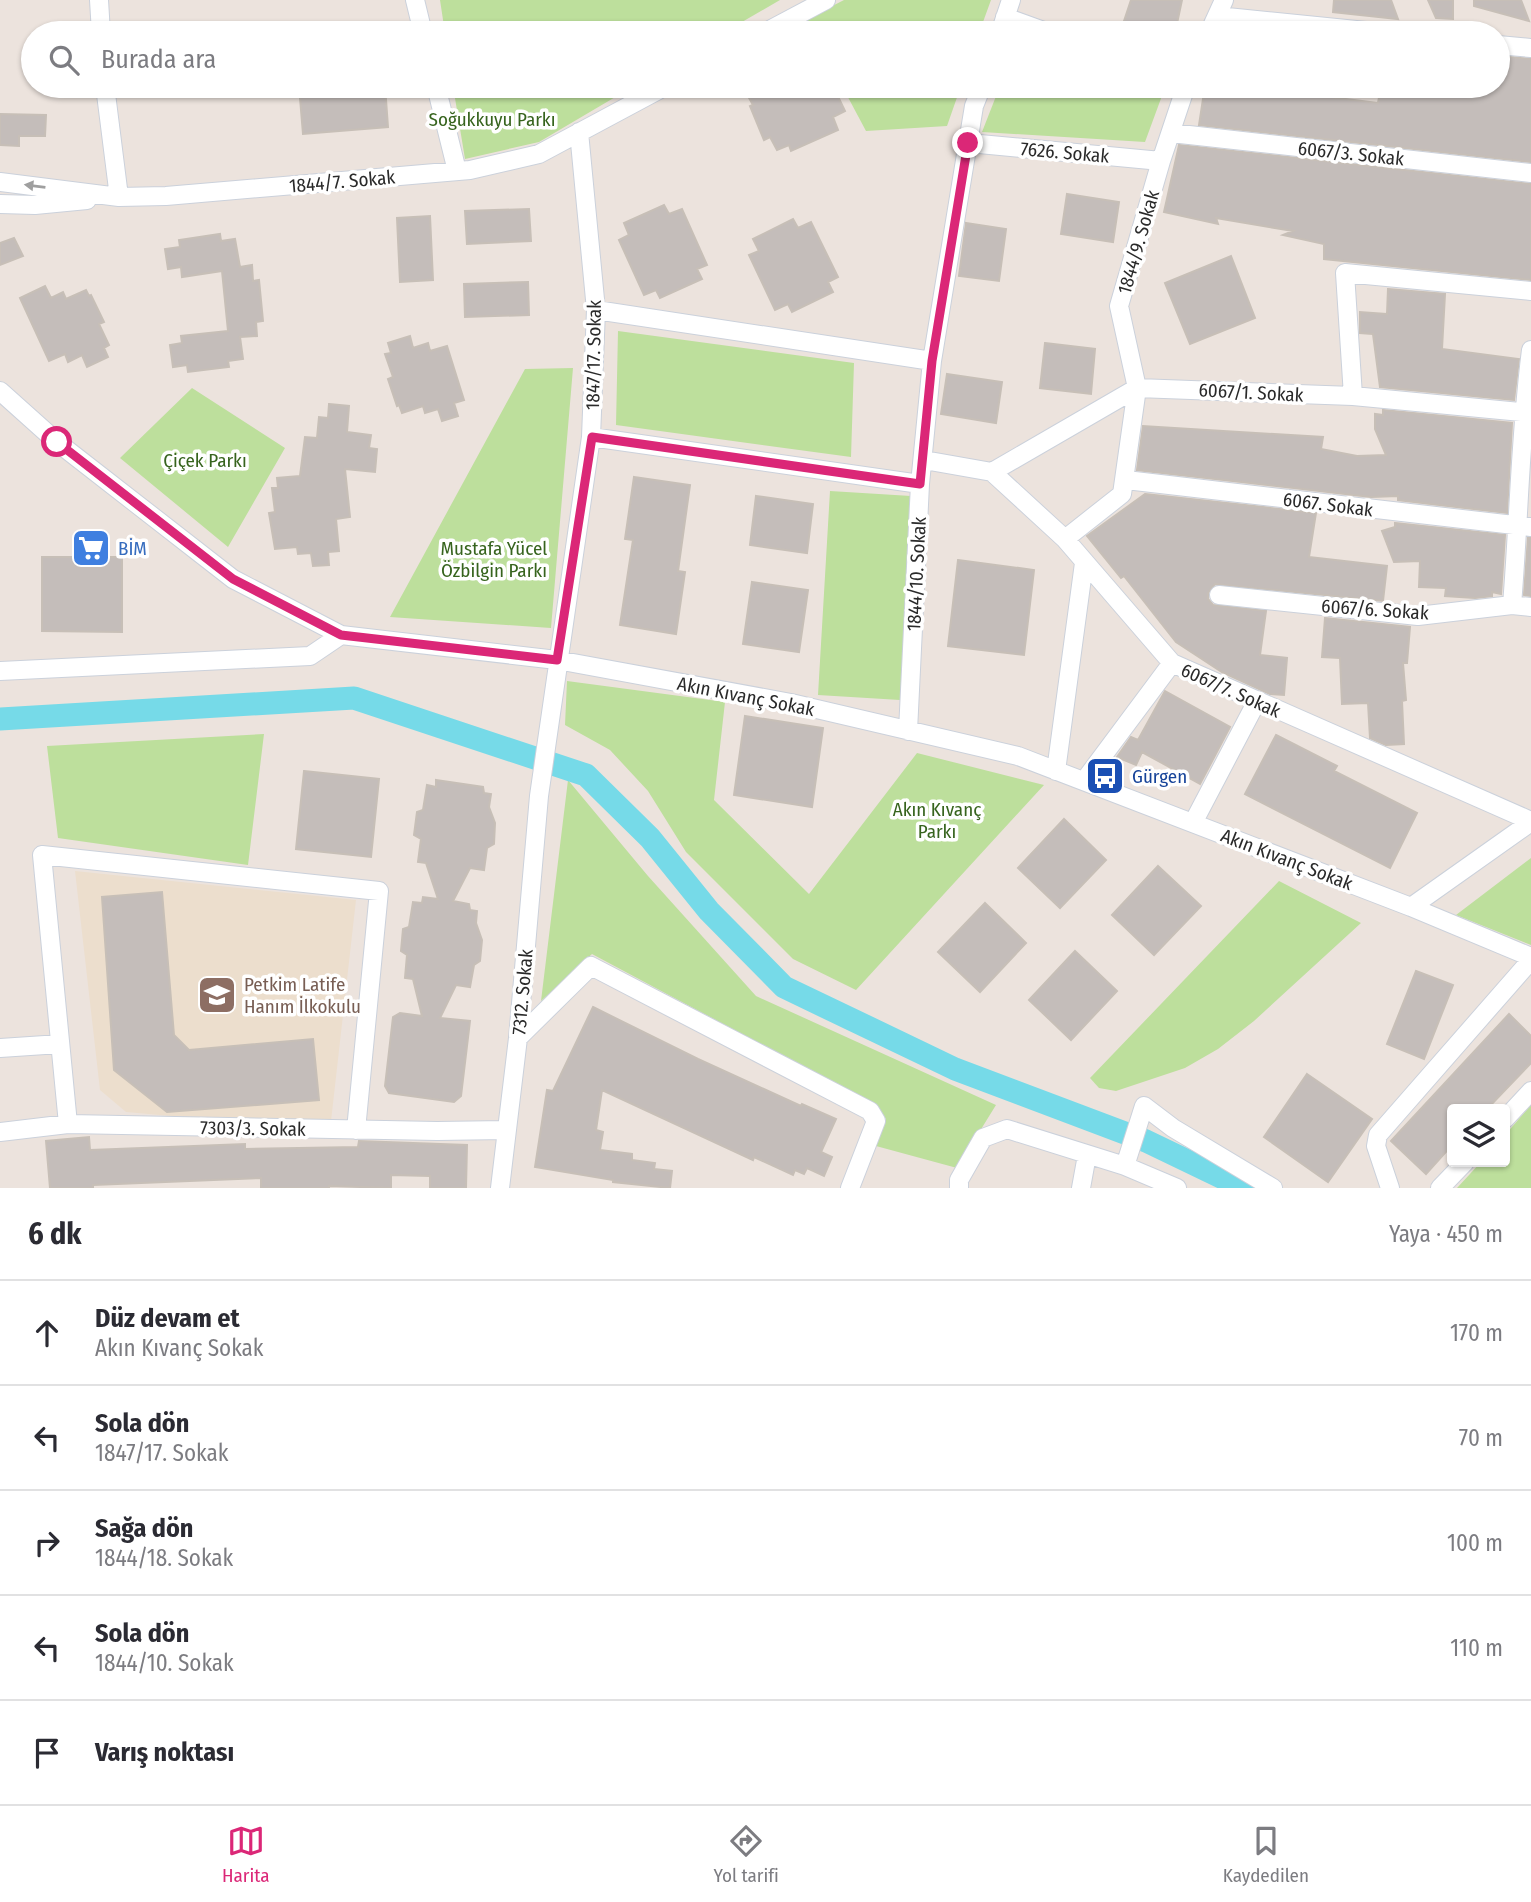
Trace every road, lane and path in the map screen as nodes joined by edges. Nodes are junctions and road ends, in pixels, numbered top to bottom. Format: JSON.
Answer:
{"nodes":[{"id":1,"x":99,"y":0,"type":"edge"},
{"id":2,"x":415,"y":0,"type":"edge"},
{"id":3,"x":826,"y":0,"type":"edge"},
{"id":4,"x":1011,"y":0,"type":"edge"},
{"id":5,"x":1221,"y":8,"type":"edge"},
{"id":6,"x":100,"y":21,"type":"edge"},
{"id":7,"x":420,"y":21,"type":"edge"},
{"id":8,"x":787,"y":21,"type":"edge"},
{"id":9,"x":1003,"y":21,"type":"edge"},
{"id":10,"x":1307,"y":21,"type":"edge"},
{"id":11,"x":1510,"y":45,"type":"edge"},
{"id":12,"x":1531,"y":48,"type":"edge"},
{"id":13,"x":107,"y":98,"type":"edge"},
{"id":14,"x":439,"y":98,"type":"edge"},
{"id":15,"x":643,"y":98,"type":"edge"},
{"id":16,"x":977,"y":98,"type":"edge"},
{"id":17,"x":1182,"y":98,"type":"edge"},
{"id":18,"x":579,"y":132,"type":"junction"},
{"id":19,"x":1171,"y":134,"type":"junction"},
{"id":20,"x":968,"y":143,"type":"junction"},
{"id":21,"x":1161,"y":161,"type":"junction"},
{"id":22,"x":457,"y":171,"type":"junction"},
{"id":23,"x":1531,"y":173,"type":"edge"},
{"id":24,"x":0,"y":182,"type":"edge"},
{"id":25,"x":119,"y":197,"type":"junction"},
{"id":26,"x":0,"y":204,"type":"edge"},
{"id":27,"x":1531,"y":290,"type":"edge"},
{"id":28,"x":596,"y":310,"type":"junction"},
{"id":29,"x":1531,"y":350,"type":"edge"},
{"id":30,"x":932,"y":361,"type":"junction"},
{"id":31,"x":1137,"y":388,"type":"junction"},
{"id":32,"x":0,"y":391,"type":"edge"},
{"id":33,"x":1353,"y":396,"type":"junction"},
{"id":34,"x":1527,"y":413,"type":"edge"},
{"id":35,"x":592,"y":437,"type":"junction"},
{"id":36,"x":924,"y":460,"type":"junction"},
{"id":37,"x":992,"y":472,"type":"junction"},
{"id":38,"x":1126,"y":480,"type":"junction"},
{"id":39,"x":920,"y":484,"type":"junction"},
{"id":40,"x":1525,"y":527,"type":"edge"},
{"id":41,"x":1065,"y":539,"type":"junction"},
{"id":42,"x":1084,"y":563,"type":"junction"},
{"id":43,"x":1219,"y":595,"type":"dead end"},
{"id":44,"x":1512,"y":605,"type":"junction"},
{"id":45,"x":1531,"y":607,"type":"edge"},
{"id":46,"x":341,"y":635,"type":"junction"},
{"id":47,"x":557,"y":660,"type":"junction"},
{"id":48,"x":1172,"y":663,"type":"junction"},
{"id":49,"x":0,"y":671,"type":"edge"},
{"id":50,"x":1257,"y":701,"type":"junction"},
{"id":51,"x":550,"y":715,"type":"joint"},
{"id":52,"x":908,"y":730,"type":"junction"},
{"id":53,"x":1056,"y":771,"type":"junction"},
{"id":54,"x":1084,"y":781,"type":"junction"},
{"id":55,"x":1531,"y":822,"type":"edge"},
{"id":56,"x":1193,"y":823,"type":"junction"},
{"id":57,"x":1411,"y":907,"type":"junction"},
{"id":58,"x":1531,"y":958,"type":"edge"},
{"id":59,"x":518,"y":1038,"type":"junction"},
{"id":60,"x":60,"y":1044,"type":"junction"},
{"id":61,"x":0,"y":1048,"type":"edge"},
{"id":62,"x":1531,"y":1090,"type":"edge"},
{"id":63,"x":1510,"y":1113,"type":"edge"},
{"id":64,"x":68,"y":1125,"type":"junction"},
{"id":65,"x":356,"y":1130,"type":"junction"},
{"id":66,"x":506,"y":1130,"type":"junction"},
{"id":67,"x":0,"y":1132,"type":"edge"},
{"id":68,"x":1087,"y":1155,"type":"junction"},
{"id":69,"x":1126,"y":1162,"type":"junction"},
{"id":70,"x":1460,"y":1167,"type":"edge"},
{"id":71,"x":959,"y":1184,"type":"edge"},
{"id":72,"x":500,"y":1188,"type":"edge"},
{"id":73,"x":850,"y":1188,"type":"edge"},
{"id":74,"x":1082,"y":1188,"type":"edge"},
{"id":75,"x":1177,"y":1188,"type":"edge"},
{"id":76,"x":1273,"y":1188,"type":"edge"},
{"id":77,"x":1390,"y":1188,"type":"edge"},
{"id":78,"x":1440,"y":1188,"type":"edge"}],
"edges":[{"from":1,"to":6,"type":"street"},
{"from":2,"to":7,"type":"street"},
{"from":3,"to":8,"type":"street"},
{"from":4,"to":9,"type":"street"},
{"from":5,"to":10,"type":"street"},
{"from":11,"to":12,"type":"street"},
{"from":13,"to":25,"type":"street"},
{"from":14,"to":22,"type":"street"},
{"from":15,"to":18,"type":"street","name":"1844/7. Sokak"},
{"from":16,"to":20,"type":"street","name":"1844/10. Sokak"},
{"from":17,"to":19,"type":"street","name":"1844/9. Sokak"},
{"from":18,"to":22,"type":"street","name":"1844/7. Sokak"},
{"from":18,"to":28,"type":"street","name":"1847/17. Sokak"},
{"from":19,"to":21,"type":"street","name":"1844/9. Sokak"},
{"from":19,"to":23,"type":"street","name":"6067/3. Sokak"},
{"from":20,"to":21,"type":"street","name":"7626. Sokak"},
{"from":20,"to":30,"type":"street","name":"1844/10. Sokak"},
{"from":21,"to":31,"type":"street","name":"1844/9. Sokak"},
{"from":22,"to":25,"type":"street","name":"1844/7. Sokak"},
{"from":25,"to":24,"type":"street","name":"1844/7. Sokak","one_way":true},
{"from":25,"to":26,"type":"street"},
{"from":27,"to":33,"type":"street"},
{"from":28,"to":30,"type":"street"},
{"from":28,"to":35,"type":"street","name":"1847/17. Sokak"},
{"from":29,"to":34,"type":"street"},
{"from":30,"to":36,"type":"street","name":"1844/10. Sokak"},
{"from":31,"to":33,"type":"street","name":"6067/1. Sokak"},
{"from":31,"to":37,"type":"street"},
{"from":31,"to":38,"type":"street","name":"1844/9. Sokak"},
{"from":32,"to":46,"type":"street","name":"Akın Kıvanç Sokak"},
{"from":33,"to":34,"type":"street","name":"6067/1. Sokak"},
{"from":34,"to":40,"type":"street"},
{"from":35,"to":39,"type":"street"},
{"from":35,"to":47,"type":"street","name":"1847/17. Sokak"},
{"from":36,"to":37,"type":"street"},
{"from":36,"to":39,"type":"street","name":"1844/10. Sokak"},
{"from":37,"to":41,"type":"street","name":"6067/7. Sokak"},
{"from":38,"to":40,"type":"street","name":"6067. Sokak"},
{"from":38,"to":41,"type":"street"},
{"from":39,"to":52,"type":"street","name":"1844/10. Sokak"},
{"from":40,"to":44,"type":"street"},
{"from":41,"to":42,"type":"street","name":"6067/7. Sokak"},
{"from":42,"to":48,"type":"street","name":"6067/7. Sokak"},
{"from":42,"to":53,"type":"street"},
{"from":43,"to":44,"type":"street","name":"6067/6. Sokak"},
{"from":44,"to":45,"type":"street","name":"6067/6. Sokak"},
{"from":46,"to":47,"type":"street","name":"Akın Kıvanç Sokak"},
{"from":46,"to":49,"type":"street"},
{"from":47,"to":51,"type":"street","name":"1847/17. Sokak"},
{"from":47,"to":52,"type":"street","name":"Akın Kıvanç Sokak"},
{"from":48,"to":50,"type":"street","name":"6067/7. Sokak"},
{"from":48,"to":54,"type":"street"},
{"from":50,"to":55,"type":"street","name":"6067/7. Sokak"},
{"from":50,"to":56,"type":"street"},
{"from":51,"to":59,"type":"street","name":"7312. Sokak"},
{"from":52,"to":53,"type":"street","name":"Akın Kıvanç Sokak"},
{"from":53,"to":54,"type":"street","name":"Akın Kıvanç Sokak"},
{"from":54,"to":56,"type":"street","name":"Akın Kıvanç Sokak"},
{"from":55,"to":57,"type":"street"},
{"from":56,"to":57,"type":"street","name":"Akın Kıvanç Sokak"},
{"from":57,"to":58,"type":"street","name":"Akın Kıvanç Sokak"},
{"from":58,"to":77,"type":"street"},
{"from":59,"to":66,"type":"street","name":"7312. Sokak"},
{"from":59,"to":73,"type":"street"},
{"from":60,"to":61,"type":"street"},
{"from":60,"to":64,"type":"street"},
{"from":60,"to":65,"type":"street"},
{"from":62,"to":63,"type":"street"},
{"from":64,"to":65,"type":"street","name":"7303/3. Sokak"},
{"from":64,"to":67,"type":"street","name":"7303/3. Sokak"},
{"from":65,"to":66,"type":"street","name":"7303/3. Sokak"},
{"from":66,"to":72,"type":"street","name":"7312. Sokak"},
{"from":68,"to":69,"type":"street"},
{"from":68,"to":71,"type":"street"},
{"from":68,"to":74,"type":"street"},
{"from":69,"to":75,"type":"street"},
{"from":69,"to":76,"type":"street"},
{"from":70,"to":78,"type":"street"}]}
